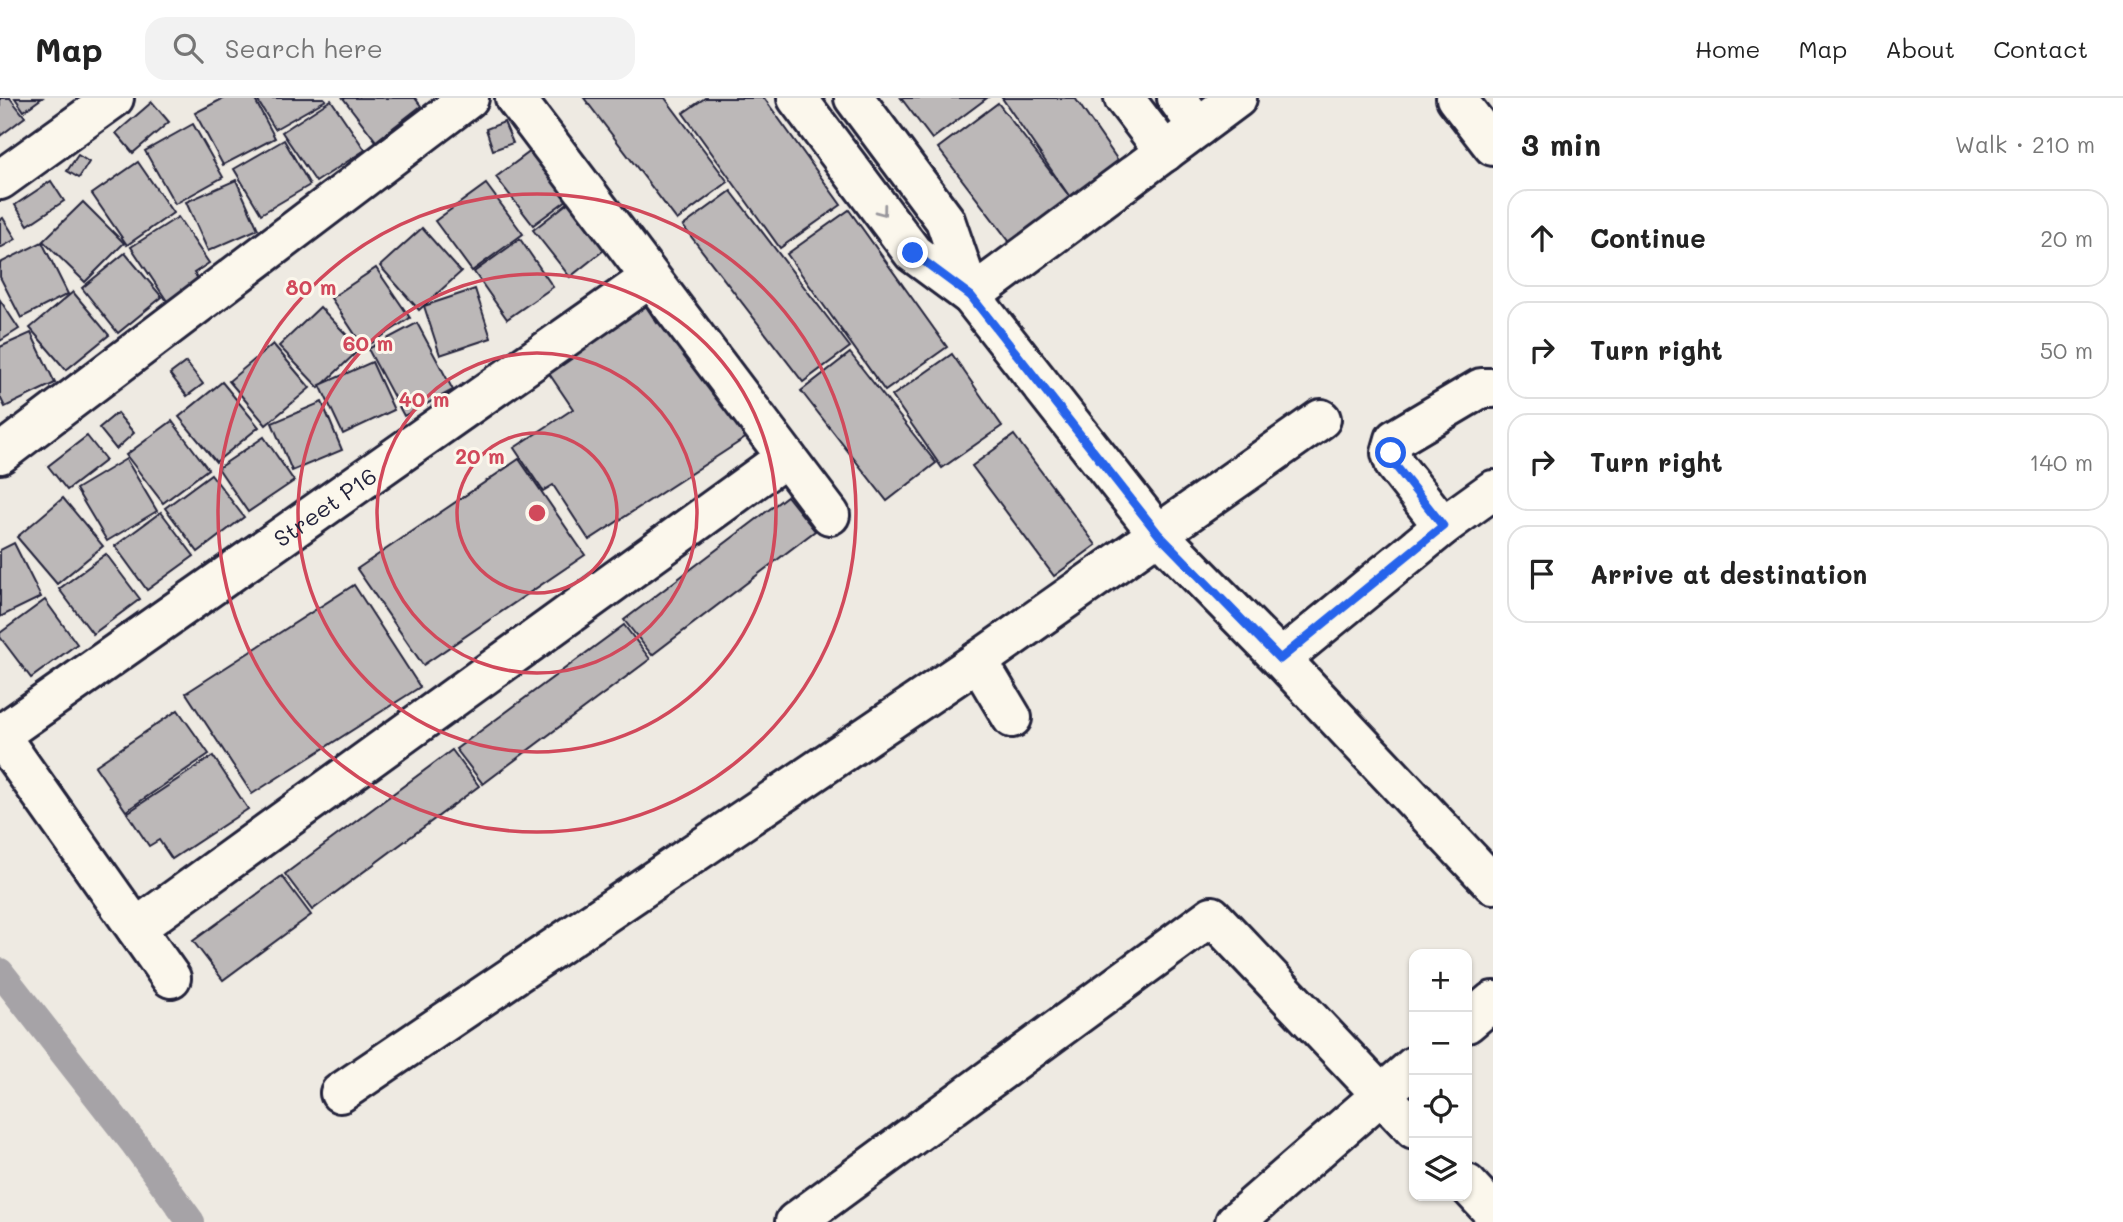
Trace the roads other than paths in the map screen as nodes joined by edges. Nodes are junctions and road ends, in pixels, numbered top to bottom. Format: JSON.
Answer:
{"nodes":[{"id":1,"x":114,"y":98,"type":"edge"},
{"id":2,"x":469,"y":98,"type":"edge"},
{"id":3,"x":514,"y":98,"type":"edge"},
{"id":4,"x":797,"y":98,"type":"edge"},
{"id":5,"x":854,"y":98,"type":"edge"},
{"id":6,"x":1124,"y":98,"type":"edge"},
{"id":7,"x":1237,"y":98,"type":"edge"},
{"id":8,"x":1456,"y":98,"type":"edge"},
{"id":9,"x":1187,"y":113,"type":"edge"},
{"id":10,"x":1493,"y":146,"type":"edge"},
{"id":11,"x":890,"y":147,"type":"junction"},
{"id":12,"x":1165,"y":152,"type":"junction"},
{"id":13,"x":855,"y":176,"type":"junction"},
{"id":14,"x":0,"y":180,"type":"edge"},
{"id":15,"x":650,"y":278,"type":"junction"},
{"id":16,"x":971,"y":296,"type":"junction"},
{"id":17,"x":1493,"y":388,"type":"edge"},
{"id":18,"x":1321,"y":419,"type":"dead end"},
{"id":19,"x":0,"y":454,"type":"edge"},
{"id":20,"x":786,"y":457,"type":"junction"},
{"id":21,"x":1493,"y":490,"type":"edge"},
{"id":22,"x":830,"y":515,"type":"dead end"},
{"id":23,"x":1443,"y":526,"type":"junction"},
{"id":24,"x":1159,"y":535,"type":"junction"},
{"id":25,"x":1280,"y":659,"type":"junction"},
{"id":26,"x":978,"y":661,"type":"junction"},
{"id":27,"x":1012,"y":718,"type":"dead end"},
{"id":28,"x":0,"y":736,"type":"edge"},
{"id":29,"x":1493,"y":884,"type":"edge"},
{"id":30,"x":136,"y":928,"type":"junction"},
{"id":31,"x":171,"y":978,"type":"dead end"},
{"id":32,"x":1493,"y":1001,"type":"edge"},
{"id":33,"x":1472,"y":1019,"type":"edge"},
{"id":34,"x":1409,"y":1070,"type":"edge"},
{"id":35,"x":340,"y":1093,"type":"dead end"},
{"id":36,"x":1381,"y":1094,"type":"junction"},
{"id":37,"x":1409,"y":1124,"type":"edge"},
{"id":38,"x":1472,"y":1189,"type":"edge"},
{"id":39,"x":1493,"y":1212,"type":"edge"},
{"id":40,"x":795,"y":1222,"type":"edge"},
{"id":41,"x":1235,"y":1222,"type":"edge"}],
"edges":[{"from":1,"to":14,"type":"street"},
{"from":2,"to":19,"type":"street"},
{"from":3,"to":15,"type":"street"},
{"from":4,"to":13,"type":"street"},
{"from":5,"to":11,"type":"street"},
{"from":6,"to":12,"type":"street"},
{"from":7,"to":9,"type":"street"},
{"from":8,"to":10,"type":"street"},
{"from":9,"to":12,"type":"street"},
{"from":11,"to":13,"type":"street"},
{"from":11,"to":16,"type":"street"},
{"from":12,"to":16,"type":"street"},
{"from":13,"to":16,"type":"street","one_way":true},
{"from":15,"to":20,"type":"street"},
{"from":15,"to":28,"type":"street","name":"Street P16"},
{"from":16,"to":24,"type":"street"},
{"from":17,"to":23,"type":"street"},
{"from":18,"to":24,"type":"street"},
{"from":20,"to":22,"type":"street"},
{"from":20,"to":30,"type":"street"},
{"from":21,"to":23,"type":"street"},
{"from":23,"to":25,"type":"street"},
{"from":24,"to":25,"type":"street"},
{"from":24,"to":26,"type":"street"},
{"from":25,"to":29,"type":"street"},
{"from":26,"to":27,"type":"street"},
{"from":26,"to":35,"type":"street"},
{"from":28,"to":30,"type":"street"},
{"from":30,"to":31,"type":"street"},
{"from":32,"to":33,"type":"street"},
{"from":34,"to":36,"type":"street"},
{"from":36,"to":37,"type":"street"},
{"from":36,"to":40,"type":"street"},
{"from":36,"to":41,"type":"street"},
{"from":38,"to":39,"type":"street"}]}
